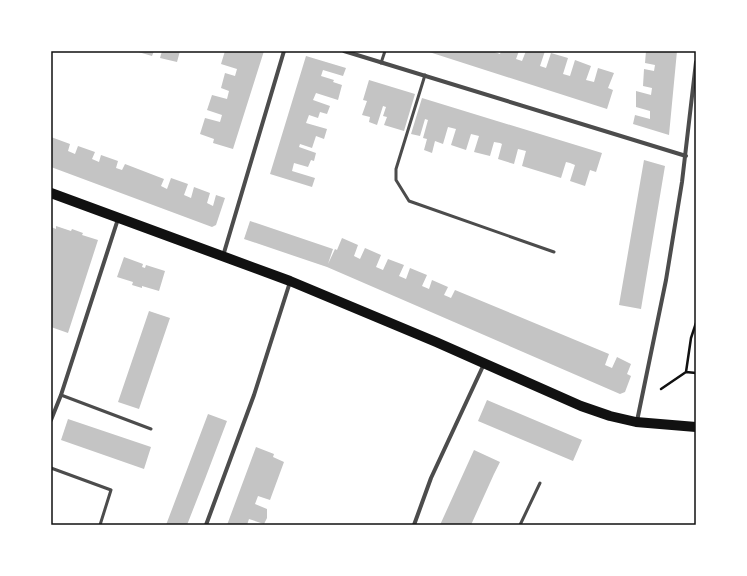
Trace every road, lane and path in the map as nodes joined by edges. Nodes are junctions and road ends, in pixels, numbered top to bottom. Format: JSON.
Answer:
{"nodes":[{"id":1,"x":284,"y":51,"type":"edge"},
{"id":2,"x":344,"y":51,"type":"edge"},
{"id":3,"x":385,"y":51,"type":"edge"},
{"id":4,"x":696,"y":62,"type":"edge"},
{"id":5,"x":381,"y":63,"type":"junction"},
{"id":6,"x":424,"y":75,"type":"junction"},
{"id":7,"x":686,"y":156,"type":"junction"},
{"id":8,"x":51,"y":193,"type":"edge"},
{"id":9,"x":118,"y":218,"type":"junction"},
{"id":10,"x":554,"y":252,"type":"dead end"},
{"id":11,"x":223,"y":256,"type":"junction"},
{"id":12,"x":290,"y":281,"type":"junction"},
{"id":13,"x":696,"y":324,"type":"edge"},
{"id":14,"x":484,"y":363,"type":"junction"},
{"id":15,"x":686,"y":372,"type":"junction"},
{"id":16,"x":696,"y":373,"type":"edge"},
{"id":17,"x":661,"y":389,"type":"dead end"},
{"id":18,"x":61,"y":395,"type":"junction"},
{"id":19,"x":51,"y":420,"type":"edge"},
{"id":20,"x":636,"y":422,"type":"junction"},
{"id":21,"x":696,"y":427,"type":"edge"},
{"id":22,"x":151,"y":429,"type":"dead end"},
{"id":23,"x":51,"y":468,"type":"edge"},
{"id":24,"x":540,"y":483,"type":"dead end"},
{"id":25,"x":100,"y":525,"type":"edge"},
{"id":26,"x":206,"y":525,"type":"edge"},
{"id":27,"x":414,"y":525,"type":"edge"},
{"id":28,"x":520,"y":525,"type":"edge"}],
"edges":[{"from":1,"to":11,"type":"street"},
{"from":2,"to":5,"type":"street"},
{"from":3,"to":5,"type":"lane"},
{"from":4,"to":7,"type":"street"},
{"from":5,"to":6,"type":"street"},
{"from":6,"to":7,"type":"street"},
{"from":6,"to":10,"type":"lane"},
{"from":7,"to":20,"type":"street"},
{"from":8,"to":9,"type":"main road"},
{"from":9,"to":11,"type":"main road"},
{"from":9,"to":18,"type":"street"},
{"from":11,"to":12,"type":"main road"},
{"from":12,"to":14,"type":"main road"},
{"from":12,"to":26,"type":"street"},
{"from":13,"to":15,"type":"path"},
{"from":14,"to":20,"type":"main road"},
{"from":14,"to":27,"type":"street"},
{"from":15,"to":16,"type":"path"},
{"from":15,"to":17,"type":"path"},
{"from":18,"to":19,"type":"street"},
{"from":18,"to":22,"type":"lane"},
{"from":20,"to":21,"type":"main road"},
{"from":23,"to":25,"type":"lane"},
{"from":24,"to":28,"type":"lane"}]}
